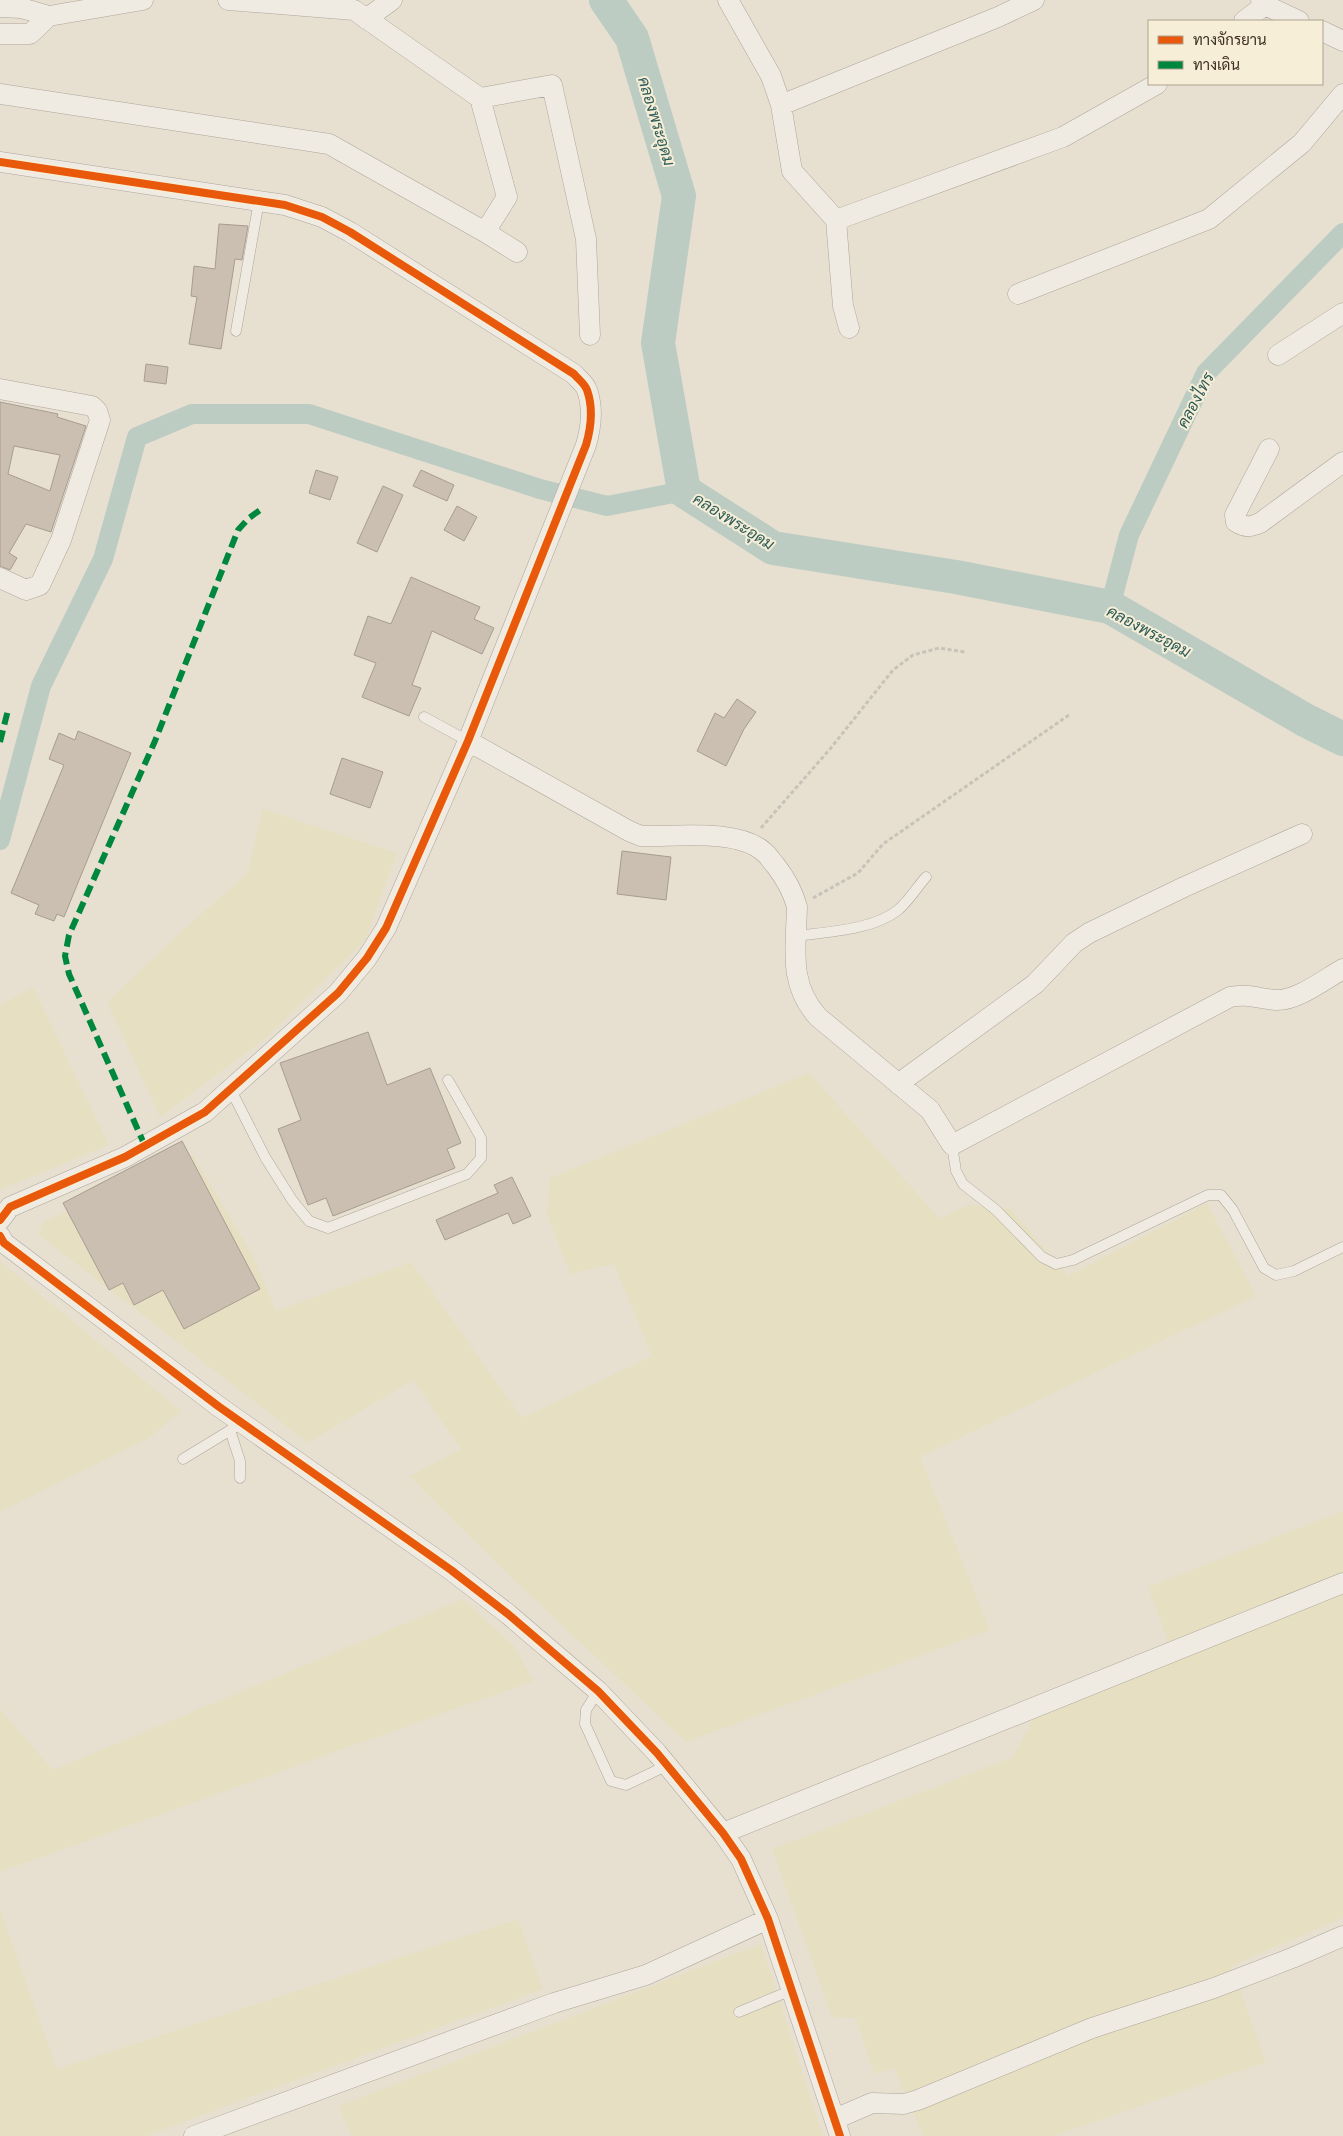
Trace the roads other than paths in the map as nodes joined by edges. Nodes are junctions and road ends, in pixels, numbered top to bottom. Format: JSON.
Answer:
{"nodes":[{"id":1,"x":143,"y":0,"type":"edge"},
{"id":2,"x":228,"y":0,"type":"edge"},
{"id":3,"x":392,"y":0,"type":"edge"},
{"id":4,"x":728,"y":0,"type":"edge"},
{"id":5,"x":1034,"y":0,"type":"edge"},
{"id":6,"x":1263,"y":3,"type":"edge"},
{"id":7,"x":92,"y":4,"type":"edge"},
{"id":8,"x":0,"y":7,"type":"edge"},
{"id":9,"x":49,"y":16,"type":"junction"},
{"id":10,"x":366,"y":19,"type":"junction"},
{"id":11,"x":1245,"y":20,"type":"edge"},
{"id":12,"x":1298,"y":20,"type":"edge"},
{"id":13,"x":1323,"y":32,"type":"edge"},
{"id":14,"x":0,"y":34,"type":"edge"},
{"id":15,"x":1343,"y":41,"type":"edge"},
{"id":16,"x":1155,"y":85,"type":"edge"},
{"id":17,"x":0,"y":94,"type":"edge"},
{"id":18,"x":1343,"y":94,"type":"edge"},
{"id":19,"x":480,"y":98,"type":"junction"},
{"id":20,"x":781,"y":105,"type":"junction"},
{"id":21,"x":0,"y":162,"type":"edge"},
{"id":22,"x":259,"y":201,"type":"junction"},
{"id":23,"x":836,"y":220,"type":"junction"},
{"id":24,"x":485,"y":232,"type":"junction"},
{"id":25,"x":517,"y":252,"type":"dead end"},
{"id":26,"x":1018,"y":294,"type":"dead end"},
{"id":27,"x":1343,"y":314,"type":"edge"},
{"id":28,"x":849,"y":328,"type":"dead end"},
{"id":29,"x":236,"y":331,"type":"dead end"},
{"id":30,"x":590,"y":335,"type":"dead end"},
{"id":31,"x":1278,"y":355,"type":"dead end"},
{"id":32,"x":0,"y":389,"type":"edge"},
{"id":33,"x":1269,"y":449,"type":"dead end"},
{"id":34,"x":1343,"y":462,"type":"edge"},
{"id":35,"x":0,"y":578,"type":"edge"},
{"id":36,"x":424,"y":717,"type":"dead end"},
{"id":37,"x":468,"y":741,"type":"junction"},
{"id":38,"x":1302,"y":834,"type":"dead end"},
{"id":39,"x":926,"y":877,"type":"dead end"},
{"id":40,"x":796,"y":936,"type":"junction"},
{"id":41,"x":1343,"y":969,"type":"edge"},
{"id":42,"x":448,"y":1080,"type":"dead end"},
{"id":43,"x":898,"y":1084,"type":"junction"},
{"id":44,"x":231,"y":1090,"type":"junction"},
{"id":45,"x":952,"y":1145,"type":"junction"},
{"id":46,"x":0,"y":1220,"type":"edge"},
{"id":47,"x":0,"y":1236,"type":"edge"},
{"id":48,"x":1343,"y":1248,"type":"edge"},
{"id":49,"x":236,"y":1427,"type":"junction"},
{"id":50,"x":183,"y":1459,"type":"dead end"},
{"id":51,"x":240,"y":1478,"type":"dead end"},
{"id":52,"x":1343,"y":1584,"type":"edge"},
{"id":53,"x":598,"y":1691,"type":"junction"},
{"id":54,"x":668,"y":1765,"type":"junction"},
{"id":55,"x":723,"y":1833,"type":"junction"},
{"id":56,"x":768,"y":1919,"type":"junction"},
{"id":57,"x":1343,"y":1936,"type":"edge"},
{"id":58,"x":792,"y":1990,"type":"junction"},
{"id":59,"x":739,"y":2012,"type":"dead end"},
{"id":60,"x":838,"y":2127,"type":"edge"},
{"id":61,"x":194,"y":2136,"type":"edge"}],
"edges":[{"from":1,"to":7,"type":"street"},
{"from":2,"to":10,"type":"street"},
{"from":3,"to":10,"type":"street"},
{"from":4,"to":20,"type":"street"},
{"from":5,"to":20,"type":"street"},
{"from":6,"to":11,"type":"street"},
{"from":6,"to":12,"type":"street"},
{"from":7,"to":9,"type":"street"},
{"from":8,"to":9,"type":"street"},
{"from":9,"to":14,"type":"street"},
{"from":10,"to":19,"type":"street"},
{"from":13,"to":15,"type":"street"},
{"from":16,"to":23,"type":"street"},
{"from":17,"to":24,"type":"street"},
{"from":18,"to":26,"type":"street"},
{"from":19,"to":24,"type":"street"},
{"from":19,"to":30,"type":"street"},
{"from":20,"to":23,"type":"street"},
{"from":21,"to":22,"type":"street"},
{"from":22,"to":29,"type":"lane"},
{"from":22,"to":37,"type":"street"},
{"from":23,"to":28,"type":"street"},
{"from":24,"to":25,"type":"street"},
{"from":27,"to":31,"type":"street"},
{"from":32,"to":35,"type":"street"},
{"from":33,"to":34,"type":"street"},
{"from":36,"to":37,"type":"lane"},
{"from":37,"to":40,"type":"street"},
{"from":37,"to":44,"type":"street"},
{"from":38,"to":43,"type":"street"},
{"from":39,"to":40,"type":"lane"},
{"from":40,"to":43,"type":"street"},
{"from":41,"to":45,"type":"street"},
{"from":42,"to":44,"type":"lane"},
{"from":43,"to":45,"type":"street"},
{"from":44,"to":46,"type":"street"},
{"from":45,"to":48,"type":"lane"},
{"from":47,"to":49,"type":"street"},
{"from":49,"to":50,"type":"lane"},
{"from":49,"to":51,"type":"lane"},
{"from":49,"to":53,"type":"street"},
{"from":52,"to":55,"type":"street"},
{"from":53,"to":54,"type":"street"},
{"from":53,"to":54,"type":"lane"},
{"from":54,"to":55,"type":"street"},
{"from":55,"to":56,"type":"street"},
{"from":56,"to":58,"type":"street"},
{"from":56,"to":61,"type":"street"},
{"from":57,"to":60,"type":"street"},
{"from":58,"to":59,"type":"lane"},
{"from":58,"to":60,"type":"street"}]}
